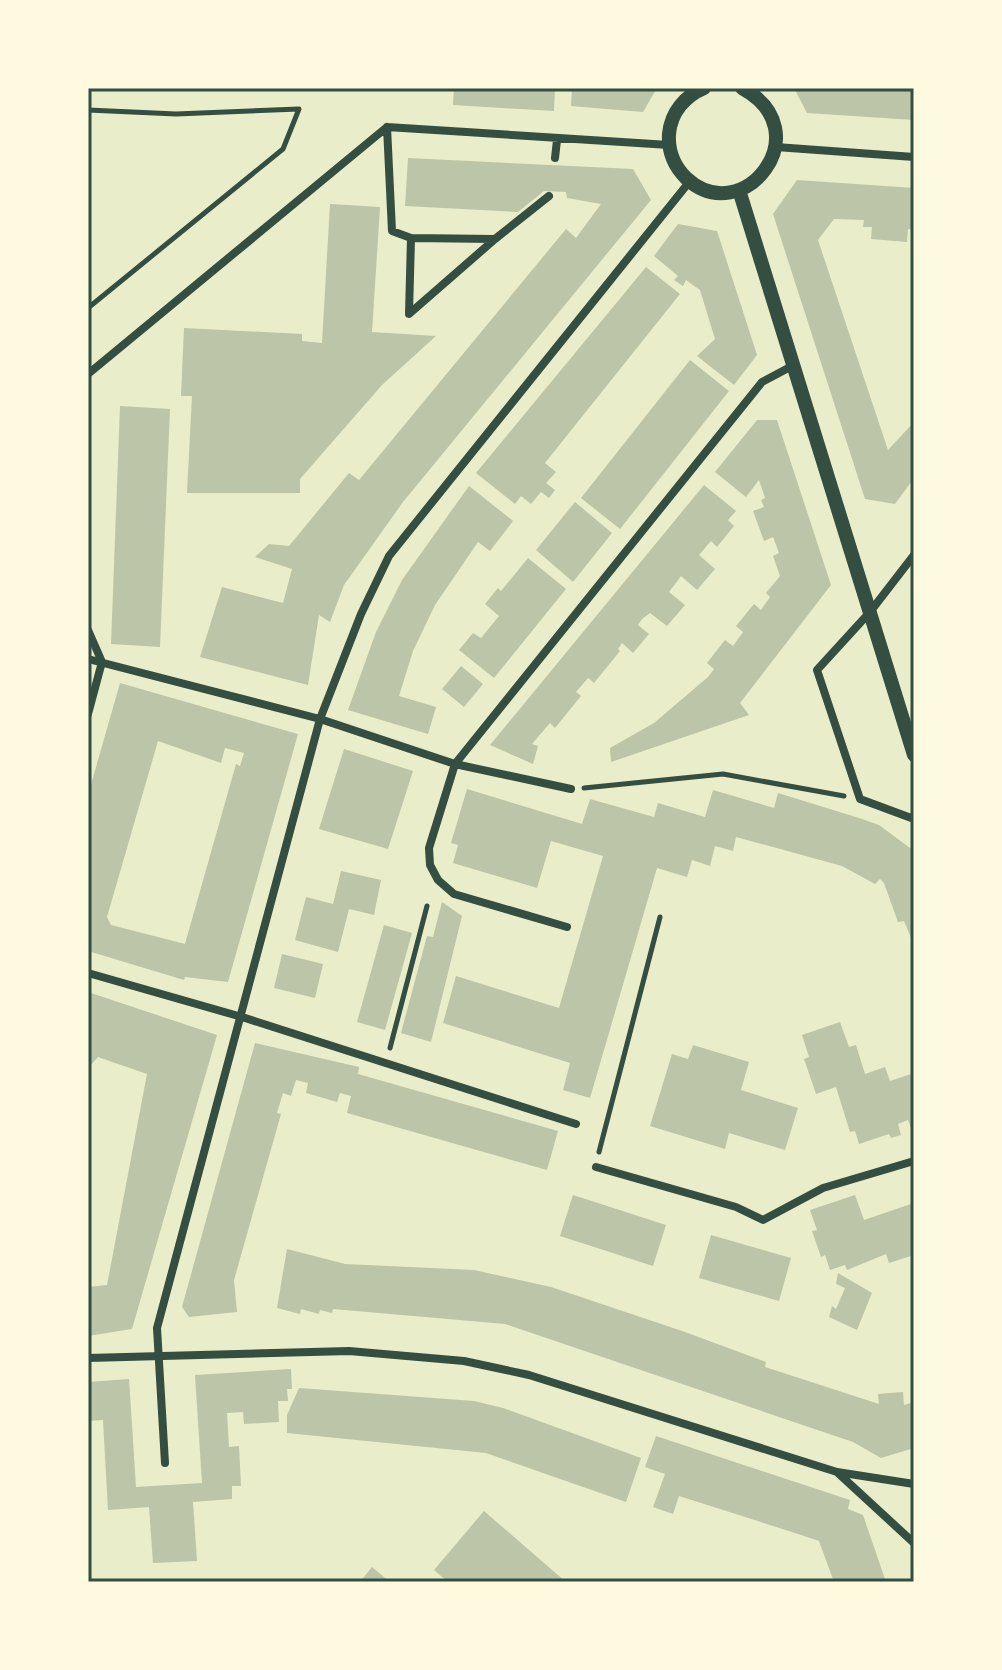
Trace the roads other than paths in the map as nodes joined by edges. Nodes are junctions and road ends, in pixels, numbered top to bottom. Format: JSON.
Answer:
{"nodes":[{"id":1,"x":697,"y":89,"type":"edge"},
{"id":2,"x":753,"y":90,"type":"edge"},
{"id":3,"x":387,"y":127,"type":"junction"},
{"id":4,"x":557,"y":140,"type":"junction"},
{"id":5,"x":669,"y":145,"type":"junction"},
{"id":6,"x":776,"y":147,"type":"junction"},
{"id":7,"x":914,"y":157,"type":"edge"},
{"id":8,"x":555,"y":158,"type":"dead end"},
{"id":9,"x":690,"y":181,"type":"junction"},
{"id":10,"x":739,"y":190,"type":"junction"},
{"id":11,"x":549,"y":196,"type":"dead end"},
{"id":12,"x":411,"y":238,"type":"junction"},
{"id":13,"x":495,"y":239,"type":"junction"},
{"id":14,"x":794,"y":365,"type":"junction"},
{"id":15,"x":88,"y":373,"type":"edge"},
{"id":16,"x":914,"y":555,"type":"edge"},
{"id":17,"x":870,"y":612,"type":"junction"},
{"id":18,"x":88,"y":630,"type":"edge"},
{"id":19,"x":88,"y":659,"type":"edge"},
{"id":20,"x":102,"y":662,"type":"junction"},
{"id":21,"x":88,"y":714,"type":"edge"},
{"id":22,"x":320,"y":719,"type":"junction"},
{"id":23,"x":914,"y":755,"type":"edge"},
{"id":24,"x":455,"y":764,"type":"junction"},
{"id":25,"x":571,"y":789,"type":"road end"},
{"id":26,"x":914,"y":819,"type":"edge"},
{"id":27,"x":567,"y":927,"type":"dead end"},
{"id":28,"x":88,"y":973,"type":"edge"},
{"id":29,"x":242,"y":1017,"type":"junction"},
{"id":30,"x":576,"y":1124,"type":"dead end"},
{"id":31,"x":914,"y":1161,"type":"edge"},
{"id":32,"x":596,"y":1167,"type":"road end"},
{"id":33,"x":159,"y":1356,"type":"junction"},
{"id":34,"x":88,"y":1358,"type":"edge"},
{"id":35,"x":165,"y":1463,"type":"dead end"},
{"id":36,"x":837,"y":1472,"type":"junction"},
{"id":37,"x":914,"y":1484,"type":"edge"},
{"id":38,"x":914,"y":1543,"type":"edge"}],
"edges":[{"from":1,"to":5,"type":"street"},
{"from":2,"to":6,"type":"street"},
{"from":3,"to":4,"type":"street"},
{"from":3,"to":12,"type":"street"},
{"from":3,"to":15,"type":"street"},
{"from":4,"to":5,"type":"street"},
{"from":4,"to":8,"type":"street"},
{"from":5,"to":9,"type":"street"},
{"from":6,"to":7,"type":"street"},
{"from":6,"to":10,"type":"street"},
{"from":9,"to":10,"type":"street"},
{"from":9,"to":22,"type":"street"},
{"from":10,"to":14,"type":"street"},
{"from":11,"to":13,"type":"street"},
{"from":12,"to":13,"type":"street"},
{"from":12,"to":13,"type":"street"},
{"from":14,"to":17,"type":"street"},
{"from":14,"to":24,"type":"street"},
{"from":16,"to":17,"type":"street"},
{"from":17,"to":23,"type":"street"},
{"from":17,"to":26,"type":"street"},
{"from":18,"to":20,"type":"street"},
{"from":19,"to":20,"type":"street"},
{"from":20,"to":21,"type":"street"},
{"from":20,"to":22,"type":"street"},
{"from":22,"to":24,"type":"street"},
{"from":22,"to":29,"type":"street"},
{"from":24,"to":25,"type":"street"},
{"from":24,"to":27,"type":"street"},
{"from":28,"to":29,"type":"street"},
{"from":29,"to":30,"type":"street"},
{"from":29,"to":33,"type":"street"},
{"from":31,"to":32,"type":"street"},
{"from":33,"to":34,"type":"street"},
{"from":33,"to":35,"type":"street"},
{"from":33,"to":36,"type":"street"},
{"from":36,"to":37,"type":"street"},
{"from":36,"to":38,"type":"street"}]}
